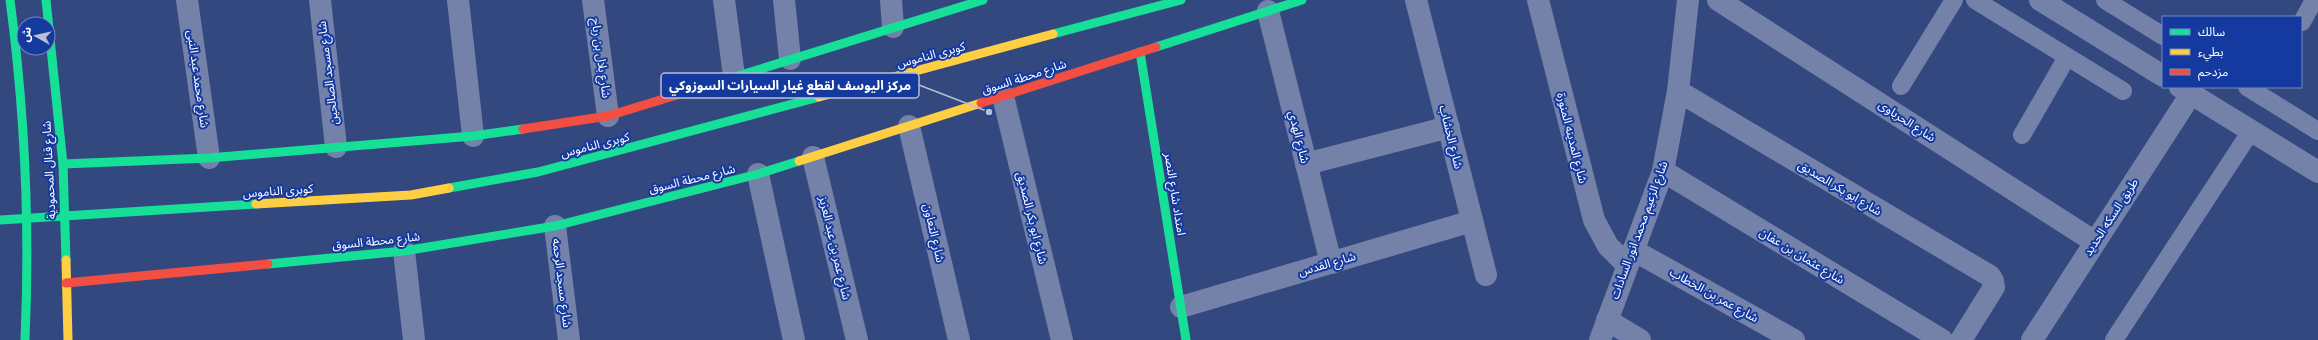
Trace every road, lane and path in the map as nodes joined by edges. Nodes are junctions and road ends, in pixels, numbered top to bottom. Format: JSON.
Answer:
{"nodes":[{"id":1,"x":10,"y":0,"type":"edge"},
{"id":2,"x":46,"y":0,"type":"edge"},
{"id":3,"x":187,"y":0,"type":"edge"},
{"id":4,"x":320,"y":0,"type":"edge"},
{"id":5,"x":458,"y":0,"type":"edge"},
{"id":6,"x":593,"y":0,"type":"edge"},
{"id":7,"x":724,"y":0,"type":"edge"},
{"id":8,"x":784,"y":0,"type":"edge"},
{"id":9,"x":891,"y":0,"type":"edge"},
{"id":10,"x":983,"y":0,"type":"edge"},
{"id":11,"x":1181,"y":0,"type":"edge"},
{"id":12,"x":1302,"y":0,"type":"edge"},
{"id":13,"x":1416,"y":0,"type":"edge"},
{"id":14,"x":1538,"y":0,"type":"edge"},
{"id":15,"x":1688,"y":0,"type":"edge"},
{"id":16,"x":1718,"y":0,"type":"edge"},
{"id":17,"x":1954,"y":0,"type":"edge"},
{"id":18,"x":1975,"y":0,"type":"edge"},
{"id":19,"x":2040,"y":0,"type":"edge"},
{"id":20,"x":2105,"y":0,"type":"edge"},
{"id":21,"x":2314,"y":0,"type":"edge"},
{"id":22,"x":1268,"y":11,"type":"junction"},
{"id":23,"x":2302,"y":22,"type":"dead end"},
{"id":24,"x":893,"y":27,"type":"junction"},
{"id":25,"x":2162,"y":35,"type":"edge"},
{"id":26,"x":1140,"y":52,"type":"junction"},
{"id":27,"x":2067,"y":57,"type":"junction"},
{"id":28,"x":790,"y":59,"type":"junction"},
{"id":29,"x":2162,"y":75,"type":"edge"},
{"id":30,"x":734,"y":76,"type":"junction"},
{"id":31,"x":1901,"y":86,"type":"dead end"},
{"id":32,"x":2249,"y":88,"type":"edge"},
{"id":33,"x":2186,"y":90,"type":"edge"},
{"id":34,"x":1678,"y":91,"type":"junction"},
{"id":35,"x":2123,"y":91,"type":"dead end"},
{"id":36,"x":1003,"y":96,"type":"junction"},
{"id":37,"x":608,"y":116,"type":"junction"},
{"id":38,"x":909,"y":126,"type":"junction"},
{"id":39,"x":1449,"y":127,"type":"junction"},
{"id":40,"x":2251,"y":131,"type":"junction"},
{"id":41,"x":2318,"y":131,"type":"edge"},
{"id":42,"x":2022,"y":135,"type":"dead end"},
{"id":43,"x":473,"y":136,"type":"junction"},
{"id":44,"x":336,"y":147,"type":"junction"},
{"id":45,"x":813,"y":157,"type":"junction"},
{"id":46,"x":209,"y":158,"type":"junction"},
{"id":47,"x":63,"y":164,"type":"junction"},
{"id":48,"x":1306,"y":164,"type":"junction"},
{"id":49,"x":1662,"y":171,"type":"junction"},
{"id":50,"x":2318,"y":172,"type":"edge"},
{"id":51,"x":758,"y":174,"type":"junction"},
{"id":52,"x":0,"y":220,"type":"edge"},
{"id":53,"x":1472,"y":221,"type":"junction"},
{"id":54,"x":555,"y":226,"type":"junction"},
{"id":55,"x":2095,"y":242,"type":"junction"},
{"id":56,"x":404,"y":251,"type":"junction"},
{"id":57,"x":1630,"y":258,"type":"junction"},
{"id":58,"x":1331,"y":263,"type":"junction"},
{"id":59,"x":1486,"y":275,"type":"dead end"},
{"id":60,"x":66,"y":283,"type":"junction"},
{"id":61,"x":1181,"y":307,"type":"junction"},
{"id":62,"x":1603,"y":330,"type":"edge"},
{"id":63,"x":25,"y":340,"type":"edge"},
{"id":64,"x":68,"y":340,"type":"edge"},
{"id":65,"x":414,"y":340,"type":"edge"},
{"id":66,"x":569,"y":340,"type":"edge"},
{"id":67,"x":794,"y":340,"type":"edge"},
{"id":68,"x":857,"y":340,"type":"edge"},
{"id":69,"x":959,"y":340,"type":"edge"},
{"id":70,"x":1062,"y":340,"type":"edge"},
{"id":71,"x":1186,"y":340,"type":"edge"},
{"id":72,"x":1640,"y":340,"type":"edge"},
{"id":73,"x":1794,"y":340,"type":"edge"},
{"id":74,"x":1942,"y":340,"type":"edge"},
{"id":75,"x":1961,"y":340,"type":"edge"},
{"id":76,"x":2032,"y":340,"type":"edge"},
{"id":77,"x":2114,"y":340,"type":"edge"}],
"edges":[{"from":1,"to":63,"type":"street"},
{"from":2,"to":47,"type":"street","name":"شارع قنال المحمودية"},
{"from":3,"to":46,"type":"street","name":"شارع محمد عبد النبى"},
{"from":4,"to":44,"type":"street","name":"شارع مسجد الصالحين"},
{"from":5,"to":43,"type":"street"},
{"from":6,"to":37,"type":"street","name":"شارع بلال بن رباح"},
{"from":7,"to":30,"type":"street"},
{"from":8,"to":28,"type":"street"},
{"from":9,"to":24,"type":"street"},
{"from":10,"to":24,"type":"street"},
{"from":11,"to":52,"type":"street","name":"كوبرى الناموس","bridge":true},
{"from":12,"to":22,"type":"street","name":"شارع محطة السوق"},
{"from":13,"to":39,"type":"street","name":"شارع الخشاب"},
{"from":14,"to":57,"type":"street","name":"شارع المدينه المنورة"},
{"from":15,"to":34,"type":"street","name":"شارع الزعيم محمد انور السادات"},
{"from":16,"to":55,"type":"street","name":"شارع الحرباوى"},
{"from":17,"to":31,"type":"lane"},
{"from":18,"to":27,"type":"lane"},
{"from":19,"to":29,"type":"street"},
{"from":20,"to":25,"type":"lane"},
{"from":21,"to":23,"type":"lane"},
{"from":22,"to":26,"type":"street","name":"شارع محطة السوق"},
{"from":22,"to":48,"type":"street","name":"شارع الهدي"},
{"from":24,"to":28,"type":"street"},
{"from":26,"to":36,"type":"street","name":"شارع محطة السوق"},
{"from":26,"to":61,"type":"street","name":"امتداد شارع النصر"},
{"from":27,"to":35,"type":"lane"},
{"from":27,"to":42,"type":"lane"},
{"from":28,"to":30,"type":"street"},
{"from":30,"to":37,"type":"street"},
{"from":32,"to":41,"type":"lane"},
{"from":33,"to":40,"type":"street"},
{"from":33,"to":55,"type":"street","name":"طريق السكه الحديد"},
{"from":34,"to":49,"type":"street","name":"شارع الزعيم محمد انور السادات"},
{"from":34,"to":75,"type":"street","name":"شارع ابو بكر الصديق"},
{"from":36,"to":38,"type":"street","name":"شارع محطة السوق"},
{"from":36,"to":70,"type":"street","name":"شارع ابو بكر الصديق"},
{"from":37,"to":43,"type":"street"},
{"from":38,"to":45,"type":"street","name":"شارع محطة السوق"},
{"from":38,"to":69,"type":"street","name":"شارع التعاون"},
{"from":39,"to":48,"type":"street"},
{"from":39,"to":53,"type":"street","name":"شارع الخشاب"},
{"from":40,"to":50,"type":"street"},
{"from":40,"to":77,"type":"lane"},
{"from":43,"to":44,"type":"street"},
{"from":44,"to":46,"type":"street"},
{"from":45,"to":51,"type":"street","name":"شارع محطة السوق"},
{"from":45,"to":68,"type":"street","name":"شارع عمر بن عبد العزيز"},
{"from":46,"to":47,"type":"street"},
{"from":47,"to":60,"type":"street","name":"شارع قنال المحمودية"},
{"from":48,"to":58,"type":"street","name":"شارع الهدي"},
{"from":49,"to":57,"type":"street","name":"شارع الزعيم محمد انور السادات"},
{"from":49,"to":74,"type":"street","name":"شارع عثمان بن عفان"},
{"from":51,"to":54,"type":"street","name":"شارع محطة السوق"},
{"from":51,"to":67,"type":"street"},
{"from":53,"to":58,"type":"street","name":"شارع القدس"},
{"from":53,"to":59,"type":"street","name":"شارع الخشاب"},
{"from":54,"to":56,"type":"street","name":"شارع محطة السوق"},
{"from":54,"to":66,"type":"street","name":"شارع مسجد الرحمه"},
{"from":55,"to":76,"type":"street","name":"طريق السكه الحديد"},
{"from":56,"to":60,"type":"street","name":"شارع محطة السوق"},
{"from":56,"to":65,"type":"street"},
{"from":57,"to":62,"type":"street","name":"شارع الزعيم محمد انور السادات"},
{"from":57,"to":73,"type":"street","name":"شارع عمر بن الخطاب"},
{"from":58,"to":61,"type":"street","name":"شارع القدس"},
{"from":60,"to":64,"type":"street","name":"شارع قنال المحمودية"},
{"from":61,"to":71,"type":"street","name":"امتداد شارع النصر"},
{"from":62,"to":72,"type":"street"}]}
